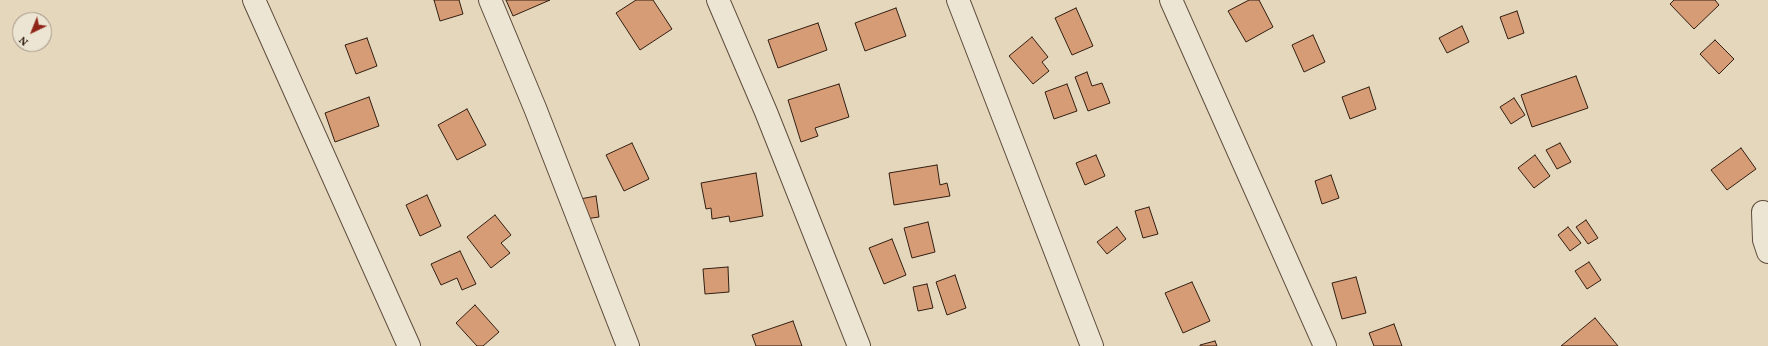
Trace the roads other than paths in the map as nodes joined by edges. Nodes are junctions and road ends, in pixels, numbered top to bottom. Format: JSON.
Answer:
{"nodes":[{"id":1,"x":254,"y":0,"type":"edge"},
{"id":2,"x":490,"y":0,"type":"edge"},
{"id":3,"x":718,"y":0,"type":"edge"},
{"id":4,"x":958,"y":0,"type":"edge"},
{"id":5,"x":1171,"y":0,"type":"edge"},
{"id":6,"x":1763,"y":212,"type":"dead end"},
{"id":7,"x":1768,"y":252,"type":"edge"},
{"id":8,"x":410,"y":346,"type":"edge"},
{"id":9,"x":628,"y":346,"type":"edge"},
{"id":10,"x":859,"y":346,"type":"edge"},
{"id":11,"x":1092,"y":346,"type":"edge"},
{"id":12,"x":1325,"y":346,"type":"edge"}],
"edges":[{"from":1,"to":8,"type":"street"},
{"from":2,"to":9,"type":"street"},
{"from":3,"to":10,"type":"street"},
{"from":4,"to":11,"type":"street"},
{"from":5,"to":12,"type":"street"},
{"from":6,"to":7,"type":"street"}]}
